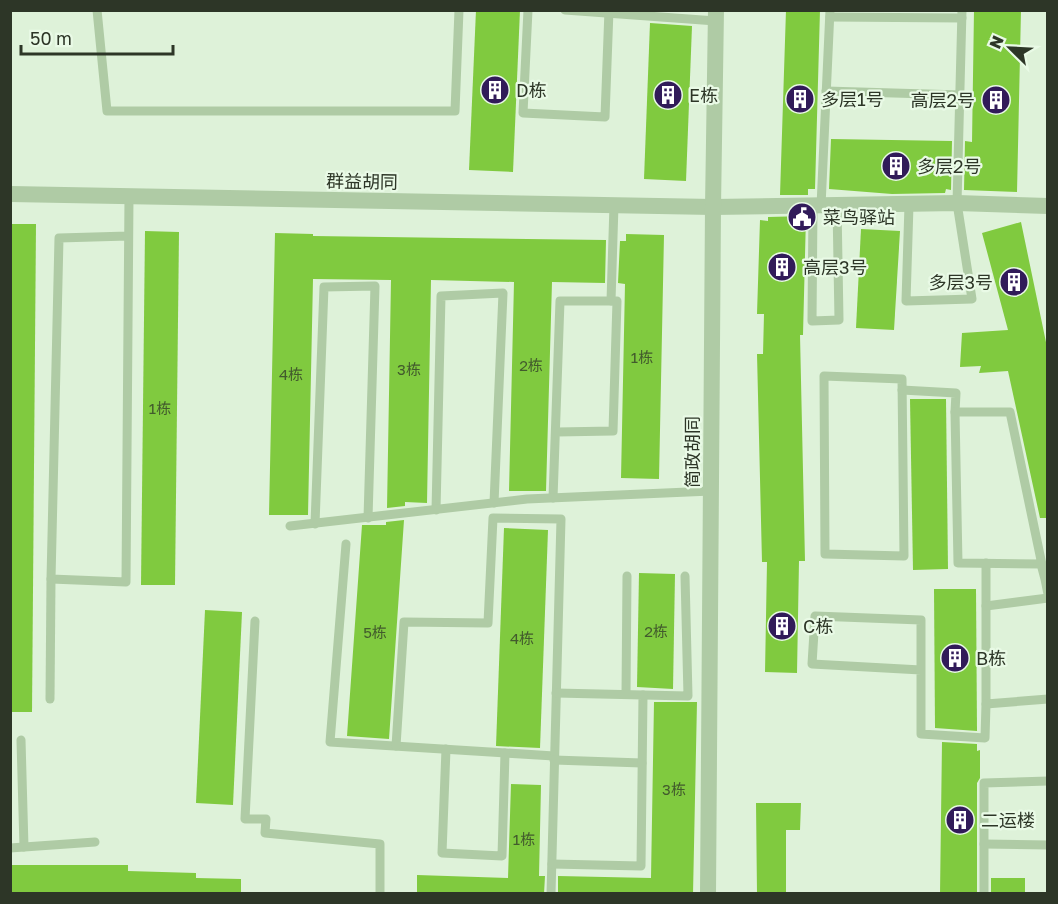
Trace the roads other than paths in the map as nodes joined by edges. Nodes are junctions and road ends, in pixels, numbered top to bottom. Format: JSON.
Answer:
{"nodes":[{"id":1,"x":97,"y":10,"type":"edge"},
{"id":2,"x":459,"y":10,"type":"edge"},
{"id":3,"x":528,"y":10,"type":"edge"},
{"id":4,"x":566,"y":10,"type":"edge"},
{"id":5,"x":609,"y":12,"type":"edge"},
{"id":6,"x":830,"y":14,"type":"edge"},
{"id":7,"x":962,"y":14,"type":"edge"},
{"id":8,"x":716,"y":16,"type":"edge"},
{"id":9,"x":826,"y":91,"type":"junction"},
{"id":10,"x":961,"y":94,"type":"junction"},
{"id":11,"x":10,"y":194,"type":"edge"},
{"id":12,"x":129,"y":196,"type":"junction"},
{"id":13,"x":957,"y":203,"type":"junction"},
{"id":14,"x":614,"y":205,"type":"junction"},
{"id":15,"x":909,"y":205,"type":"junction"},
{"id":16,"x":824,"y":206,"type":"junction"},
{"id":17,"x":1047,"y":206,"type":"edge"},
{"id":18,"x":713,"y":207,"type":"junction"},
{"id":19,"x":129,"y":236,"type":"junction"},
{"id":20,"x":611,"y":301,"type":"junction"},
{"id":21,"x":903,"y":390,"type":"junction"},
{"id":22,"x":955,"y":412,"type":"junction"},
{"id":23,"x":556,"y":432,"type":"junction"},
{"id":24,"x":711,"y":491,"type":"junction"},
{"id":25,"x":553,"y":498,"type":"junction"},
{"id":26,"x":494,"y":503,"type":"junction"},
{"id":27,"x":436,"y":510,"type":"junction"},
{"id":28,"x":368,"y":518,"type":"junction"},
{"id":29,"x":315,"y":524,"type":"junction"},
{"id":30,"x":290,"y":526,"type":"dead end"},
{"id":31,"x":346,"y":544,"type":"dead end"},
{"id":32,"x":986,"y":563,"type":"junction"},
{"id":33,"x":1041,"y":564,"type":"junction"},
{"id":34,"x":627,"y":576,"type":"dead end"},
{"id":35,"x":685,"y":576,"type":"dead end"},
{"id":36,"x":51,"y":579,"type":"junction"},
{"id":37,"x":1046,"y":579,"type":"edge"},
{"id":38,"x":1047,"y":596,"type":"edge"},
{"id":39,"x":986,"y":606,"type":"junction"},
{"id":40,"x":255,"y":621,"type":"dead end"},
{"id":41,"x":921,"y":670,"type":"junction"},
{"id":42,"x":556,"y":693,"type":"junction"},
{"id":43,"x":626,"y":694,"type":"junction"},
{"id":44,"x":643,"y":695,"type":"junction"},
{"id":45,"x":50,"y":699,"type":"dead end"},
{"id":46,"x":1047,"y":699,"type":"edge"},
{"id":47,"x":986,"y":704,"type":"junction"},
{"id":48,"x":21,"y":740,"type":"dead end"},
{"id":49,"x":396,"y":746,"type":"junction"},
{"id":50,"x":446,"y":749,"type":"junction"},
{"id":51,"x":505,"y":753,"type":"junction"},
{"id":52,"x":554,"y":758,"type":"junction"},
{"id":53,"x":642,"y":763,"type":"junction"},
{"id":54,"x":1047,"y":781,"type":"edge"},
{"id":55,"x":95,"y":842,"type":"dead end"},
{"id":56,"x":984,"y":844,"type":"junction"},
{"id":57,"x":1047,"y":844,"type":"edge"},
{"id":58,"x":24,"y":847,"type":"junction"},
{"id":59,"x":10,"y":848,"type":"edge"},
{"id":60,"x":552,"y":864,"type":"junction"},
{"id":61,"x":380,"y":894,"type":"edge"},
{"id":62,"x":551,"y":894,"type":"edge"},
{"id":63,"x":708,"y":894,"type":"edge"},
{"id":64,"x":984,"y":894,"type":"edge"}],
"edges":[{"from":1,"to":2,"type":"lane"},
{"from":3,"to":5,"type":"lane"},
{"from":4,"to":5,"type":"lane"},
{"from":5,"to":8,"type":"lane"},
{"from":6,"to":7,"type":"lane"},
{"from":6,"to":9,"type":"lane"},
{"from":7,"to":10,"type":"lane"},
{"from":8,"to":18,"type":"street","name":"简政胡同"},
{"from":9,"to":10,"type":"lane"},
{"from":9,"to":16,"type":"lane"},
{"from":10,"to":13,"type":"lane"},
{"from":11,"to":12,"type":"street","name":"群益胡同"},
{"from":12,"to":14,"type":"street","name":"群益胡同"},
{"from":12,"to":19,"type":"lane"},
{"from":13,"to":15,"type":"street","name":"群益胡同"},
{"from":13,"to":15,"type":"lane"},
{"from":13,"to":17,"type":"street","name":"群益胡同"},
{"from":14,"to":18,"type":"street","name":"群益胡同"},
{"from":14,"to":20,"type":"lane"},
{"from":15,"to":16,"type":"street","name":"群益胡同"},
{"from":16,"to":16,"type":"lane"},
{"from":16,"to":18,"type":"street","name":"群益胡同"},
{"from":18,"to":24,"type":"street","name":"简政胡同"},
{"from":19,"to":36,"type":"lane"},
{"from":19,"to":36,"type":"lane"},
{"from":20,"to":23,"type":"lane"},
{"from":20,"to":23,"type":"lane"},
{"from":21,"to":21,"type":"lane"},
{"from":21,"to":22,"type":"lane"},
{"from":22,"to":32,"type":"lane"},
{"from":22,"to":33,"type":"lane"},
{"from":23,"to":25,"type":"lane"},
{"from":24,"to":25,"type":"lane"},
{"from":24,"to":63,"type":"street","name":"简政胡同"},
{"from":25,"to":26,"type":"lane"},
{"from":26,"to":27,"type":"lane"},
{"from":26,"to":27,"type":"lane"},
{"from":27,"to":28,"type":"lane"},
{"from":28,"to":29,"type":"lane"},
{"from":28,"to":29,"type":"lane"},
{"from":29,"to":30,"type":"lane"},
{"from":31,"to":49,"type":"lane"},
{"from":32,"to":33,"type":"lane"},
{"from":32,"to":39,"type":"lane"},
{"from":33,"to":37,"type":"lane"},
{"from":34,"to":43,"type":"lane"},
{"from":35,"to":44,"type":"lane"},
{"from":36,"to":45,"type":"lane"},
{"from":37,"to":38,"type":"lane"},
{"from":38,"to":39,"type":"lane"},
{"from":39,"to":47,"type":"lane"},
{"from":40,"to":61,"type":"lane"},
{"from":41,"to":41,"type":"lane"},
{"from":41,"to":47,"type":"lane"},
{"from":42,"to":43,"type":"lane"},
{"from":42,"to":49,"type":"lane"},
{"from":42,"to":52,"type":"lane"},
{"from":43,"to":44,"type":"lane"},
{"from":44,"to":53,"type":"lane"},
{"from":46,"to":47,"type":"lane"},
{"from":48,"to":58,"type":"lane"},
{"from":49,"to":50,"type":"lane"},
{"from":50,"to":51,"type":"lane"},
{"from":50,"to":51,"type":"lane"},
{"from":51,"to":52,"type":"lane"},
{"from":52,"to":53,"type":"lane"},
{"from":52,"to":60,"type":"lane"},
{"from":53,"to":60,"type":"lane"},
{"from":54,"to":56,"type":"lane"},
{"from":55,"to":58,"type":"lane"},
{"from":56,"to":57,"type":"lane"},
{"from":56,"to":64,"type":"lane"},
{"from":58,"to":59,"type":"lane"},
{"from":60,"to":62,"type":"lane"}]}
